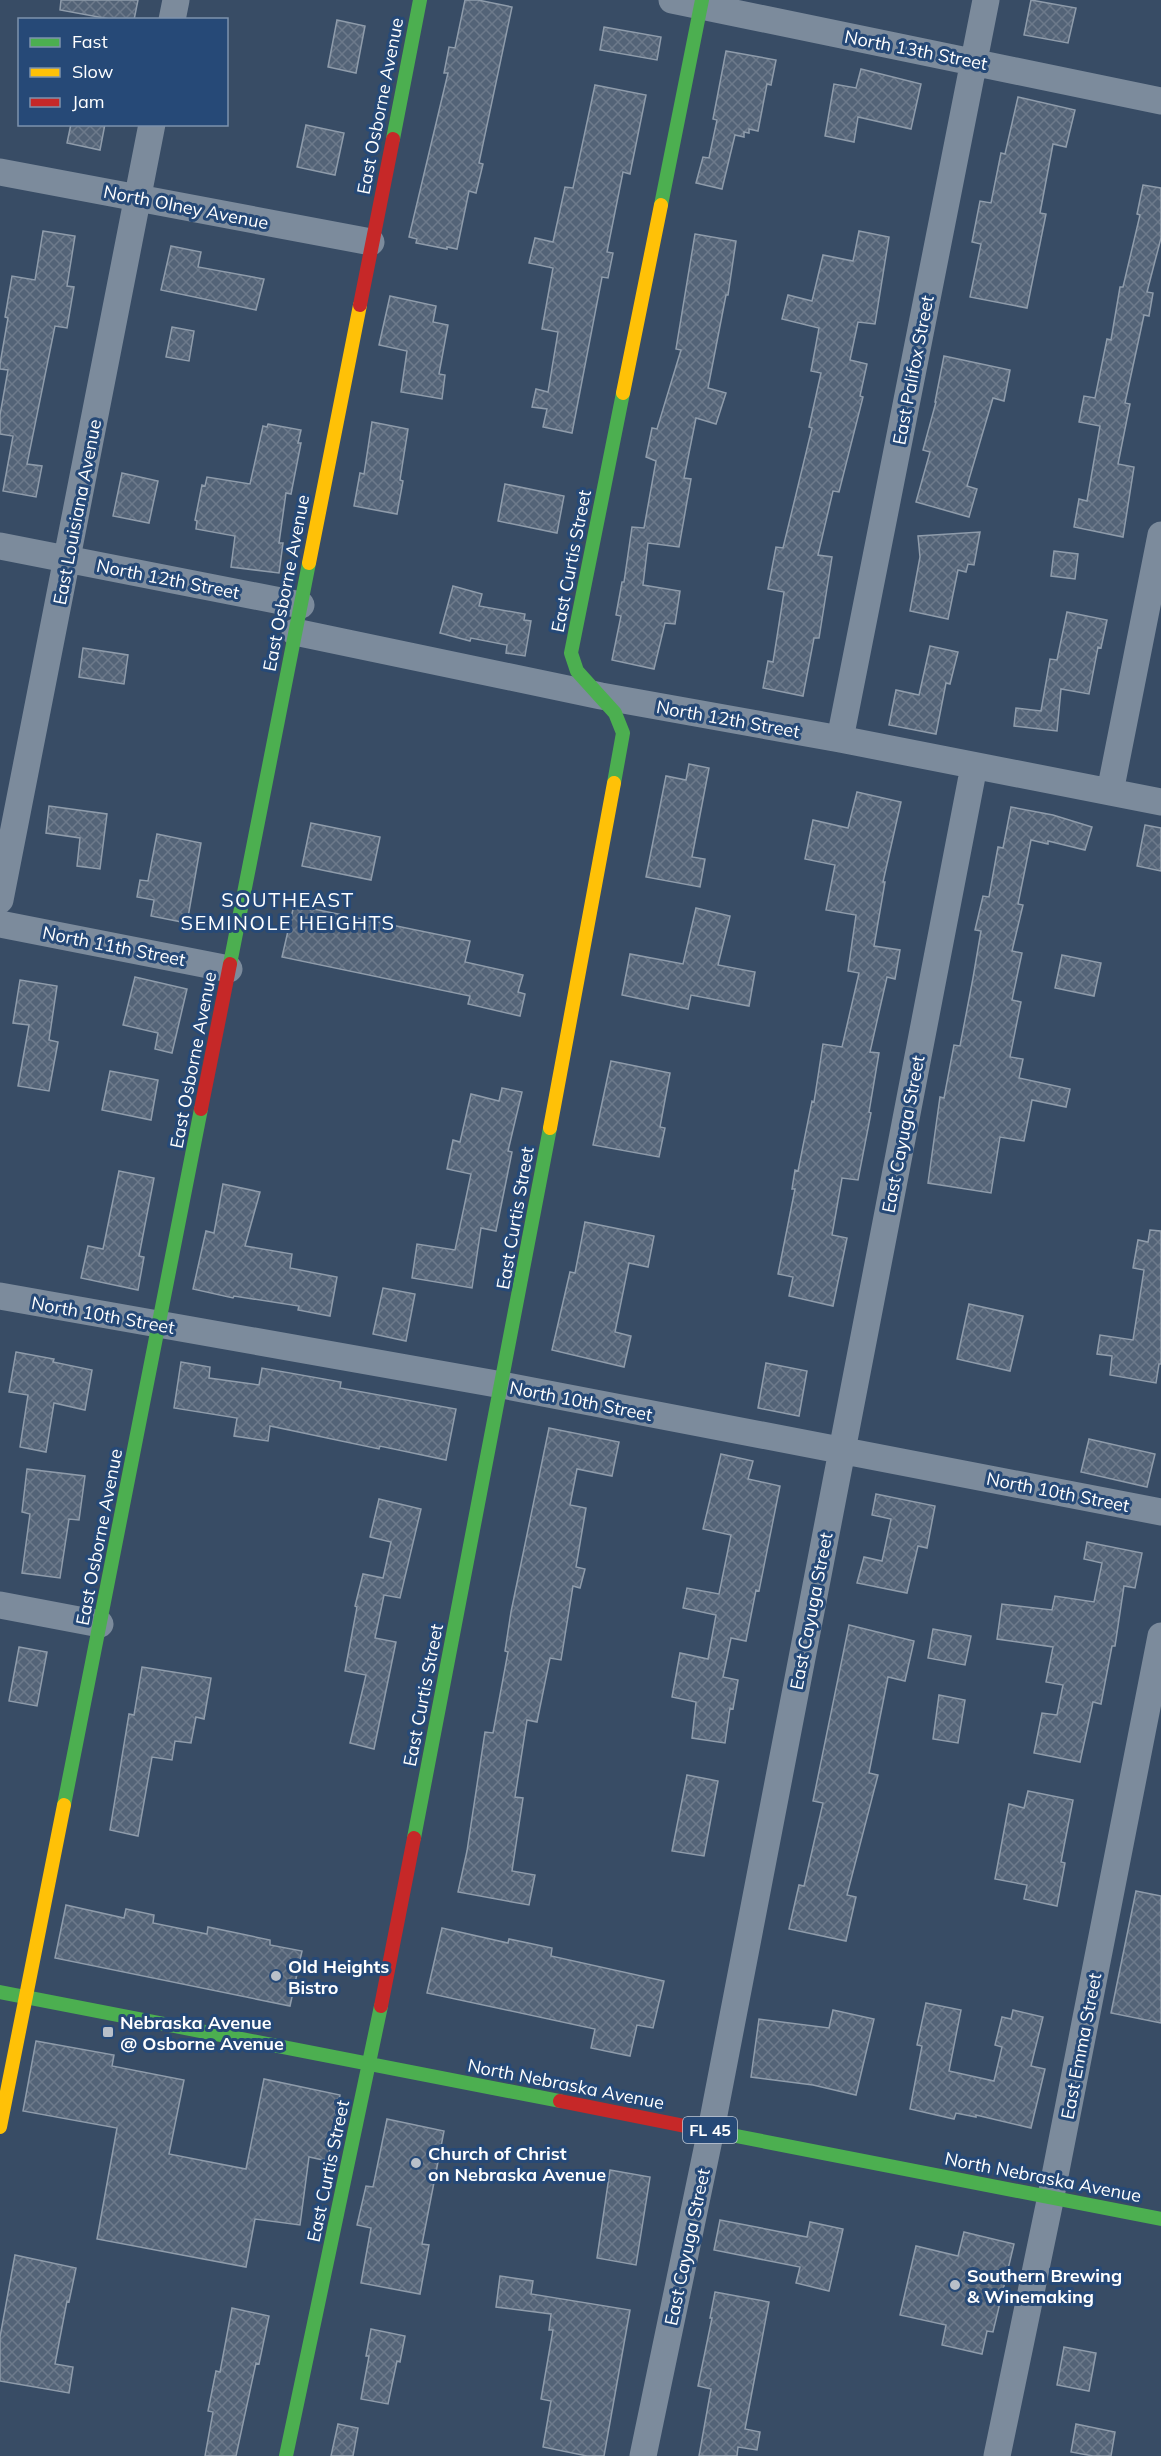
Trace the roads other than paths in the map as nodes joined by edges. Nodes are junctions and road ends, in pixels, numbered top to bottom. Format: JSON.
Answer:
{"nodes":[{"id":1,"x":176,"y":0,"type":"edge"},
{"id":2,"x":420,"y":0,"type":"edge"},
{"id":3,"x":672,"y":0,"type":"edge"},
{"id":4,"x":986,"y":0,"type":"edge"},
{"id":5,"x":701,"y":3,"type":"edge"},
{"id":6,"x":172,"y":18,"type":"edge"},
{"id":7,"x":974,"y":61,"type":"junction"},
{"id":8,"x":1161,"y":100,"type":"edge"},
{"id":9,"x":152,"y":126,"type":"edge"},
{"id":10,"x":0,"y":172,"type":"edge"},
{"id":11,"x":138,"y":198,"type":"junction"},
{"id":12,"x":371,"y":242,"type":"junction"},
{"id":13,"x":1161,"y":535,"type":"edge"},
{"id":14,"x":0,"y":546,"type":"edge"},
{"id":15,"x":68,"y":560,"type":"junction"},
{"id":16,"x":301,"y":605,"type":"junction"},
{"id":17,"x":295,"y":632,"type":"junction"},
{"id":18,"x":601,"y":696,"type":"junction"},
{"id":19,"x":840,"y":739,"type":"junction"},
{"id":20,"x":974,"y":766,"type":"junction"},
{"id":21,"x":1110,"y":792,"type":"junction"},
{"id":22,"x":1161,"y":802,"type":"edge"},
{"id":23,"x":0,"y":900,"type":"edge"},
{"id":24,"x":0,"y":924,"type":"edge"},
{"id":25,"x":229,"y":969,"type":"junction"},
{"id":26,"x":0,"y":1296,"type":"edge"},
{"id":27,"x":159,"y":1326,"type":"junction"},
{"id":28,"x":502,"y":1385,"type":"junction"},
{"id":29,"x":841,"y":1452,"type":"junction"},
{"id":30,"x":1161,"y":1512,"type":"edge"},
{"id":31,"x":0,"y":1605,"type":"edge"},
{"id":32,"x":100,"y":1624,"type":"junction"},
{"id":33,"x":1161,"y":1636,"type":"edge"},
{"id":34,"x":0,"y":1992,"type":"edge"},
{"id":35,"x":26,"y":1998,"type":"junction"},
{"id":36,"x":369,"y":2064,"type":"junction"},
{"id":37,"x":0,"y":2127,"type":"edge"},
{"id":38,"x":711,"y":2130,"type":"junction"},
{"id":39,"x":1051,"y":2196,"type":"junction"},
{"id":40,"x":1161,"y":2219,"type":"edge"},
{"id":41,"x":286,"y":2456,"type":"edge"},
{"id":42,"x":643,"y":2456,"type":"edge"},
{"id":43,"x":997,"y":2456,"type":"edge"}],
"edges":[{"from":1,"to":6,"type":"street"},
{"from":2,"to":12,"type":"street","name":"East Osborne Avenue"},
{"from":3,"to":5,"type":"street","name":"North 13th Street"},
{"from":4,"to":7,"type":"street","name":"East Palifox Street"},
{"from":5,"to":7,"type":"street","name":"North 13th Street"},
{"from":5,"to":18,"type":"street","name":"East Curtis Street"},
{"from":7,"to":8,"type":"street","name":"North 13th Street"},
{"from":7,"to":19,"type":"street","name":"East Palifox Street"},
{"from":9,"to":11,"type":"street","name":"East Louisiana Avenue"},
{"from":10,"to":11,"type":"street","name":"North Olney Avenue"},
{"from":11,"to":12,"type":"street","name":"North Olney Avenue"},
{"from":11,"to":15,"type":"street","name":"East Louisiana Avenue"},
{"from":12,"to":16,"type":"street","name":"East Osborne Avenue"},
{"from":13,"to":21,"type":"street"},
{"from":14,"to":15,"type":"street","name":"North 12th Street"},
{"from":15,"to":16,"type":"street","name":"North 12th Street"},
{"from":15,"to":23,"type":"street","name":"East Louisiana Avenue"},
{"from":16,"to":17,"type":"street","name":"East Osborne Avenue"},
{"from":17,"to":18,"type":"street","name":"North 12th Street"},
{"from":17,"to":25,"type":"street","name":"East Osborne Avenue"},
{"from":18,"to":19,"type":"street","name":"North 12th Street"},
{"from":18,"to":28,"type":"street","name":"East Curtis Street"},
{"from":19,"to":20,"type":"street","name":"North 12th Street"},
{"from":20,"to":21,"type":"street","name":"North 12th Street"},
{"from":20,"to":29,"type":"street","name":"East Cayuga Street"},
{"from":21,"to":22,"type":"street","name":"North 12th Street"},
{"from":24,"to":25,"type":"street","name":"North 11th Street"},
{"from":25,"to":27,"type":"street","name":"East Osborne Avenue"},
{"from":26,"to":27,"type":"street","name":"North 10th Street"},
{"from":27,"to":28,"type":"street","name":"North 10th Street"},
{"from":27,"to":32,"type":"street","name":"East Osborne Avenue"},
{"from":28,"to":29,"type":"street","name":"North 10th Street"},
{"from":28,"to":36,"type":"street","name":"East Curtis Street"},
{"from":29,"to":30,"type":"street","name":"North 10th Street"},
{"from":29,"to":38,"type":"street","name":"East Cayuga Street"},
{"from":31,"to":32,"type":"street"},
{"from":32,"to":35,"type":"street","name":"East Osborne Avenue"},
{"from":33,"to":39,"type":"street","name":"East Emma Street"},
{"from":34,"to":35,"type":"street","name":"North Nebraska Avenue","number":"FL 45"},
{"from":35,"to":36,"type":"street","name":"North Nebraska Avenue","number":"FL 45"},
{"from":35,"to":37,"type":"street","name":"East Osborne Avenue"},
{"from":36,"to":38,"type":"street","name":"North Nebraska Avenue","number":"FL 45"},
{"from":36,"to":41,"type":"street","name":"East Curtis Street"},
{"from":38,"to":39,"type":"street","name":"North Nebraska Avenue","number":"FL 45"},
{"from":38,"to":42,"type":"street","name":"East Cayuga Street"},
{"from":39,"to":40,"type":"street","name":"North Nebraska Avenue","number":"FL 45"},
{"from":39,"to":43,"type":"street","name":"East Emma Street"}]}
